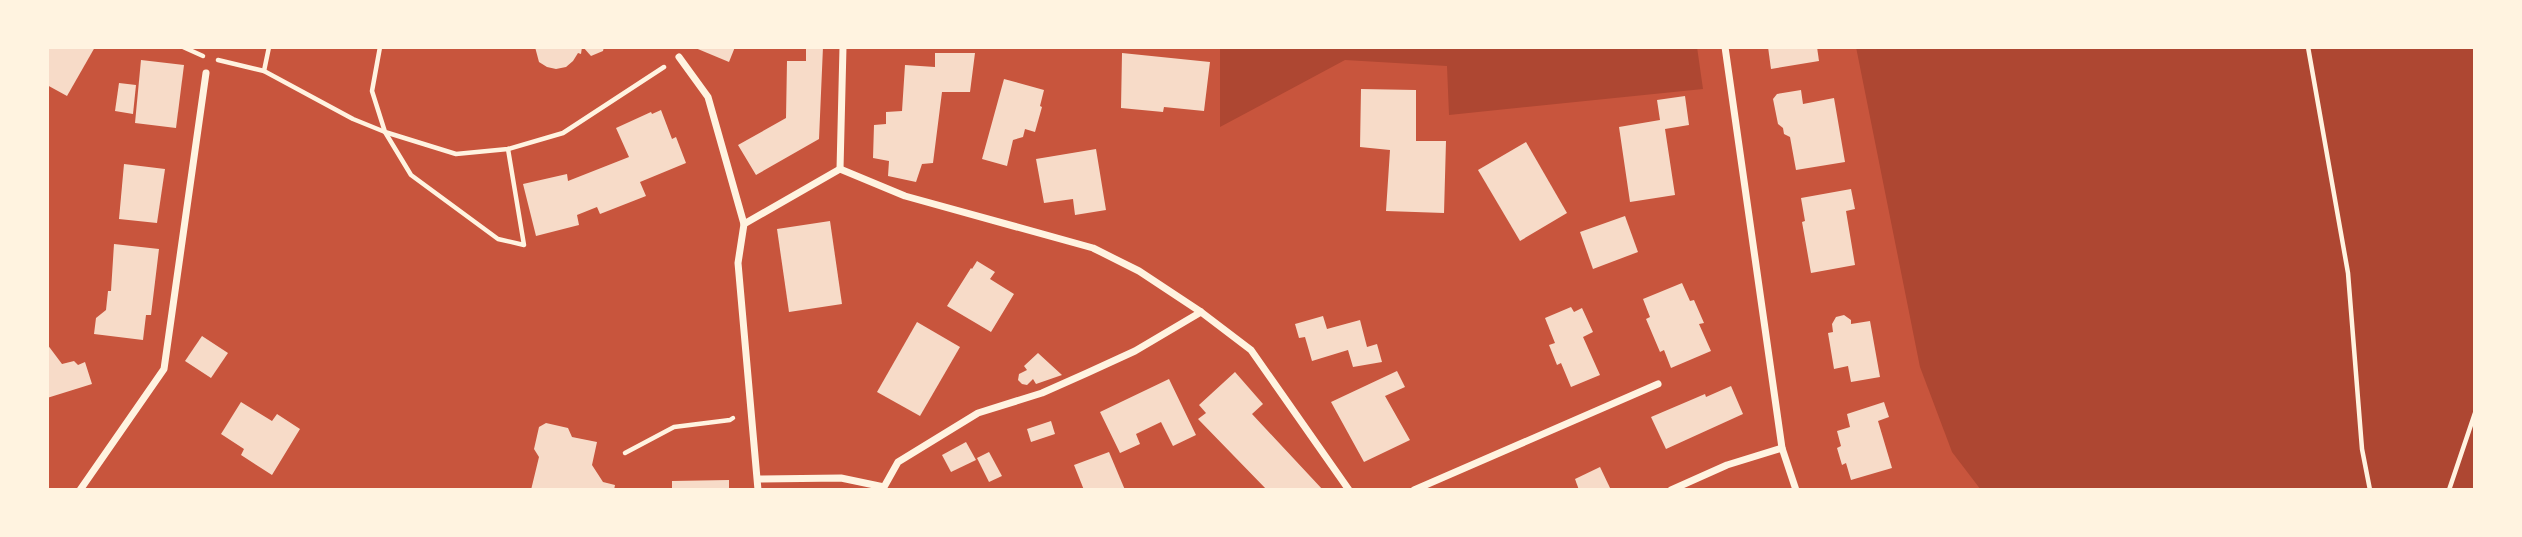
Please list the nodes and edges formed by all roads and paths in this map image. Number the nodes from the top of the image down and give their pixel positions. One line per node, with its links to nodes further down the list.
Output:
1 (183, 47): 8 (path)
2 (269, 47): 8 (path)
3 (380, 47): 10 (path)
4 (844, 47): 12 (street)
5 (1725, 47): 18 (street)
6 (2308, 47): 27 (path)
7 (679, 57): 11 (path); 13 (street)
8 (264, 71): 10 (path)
9 (206, 73): 21 (street)
10 (385, 132): 11 (path); 11 (path)
11 (508, 149)
12 (840, 169): 13 (street); 14 (street)
13 (744, 224): 16 (street)
14 (1201, 312): 20 (street); 23 (street)
15 (1658, 384): 24 (street)
16 (750, 403): 19 (path); 20 (street)
17 (2475, 413): 28 (path)
18 (1782, 448): 25 (street); 26 (street)
19 (625, 453)
20 (758, 479): 22 (street)
21 (80, 490)
22 (758, 490)
23 (1349, 490)
24 (1414, 490)
25 (1671, 490)
26 (1796, 490)
27 (2370, 490)
28 (2449, 490)

